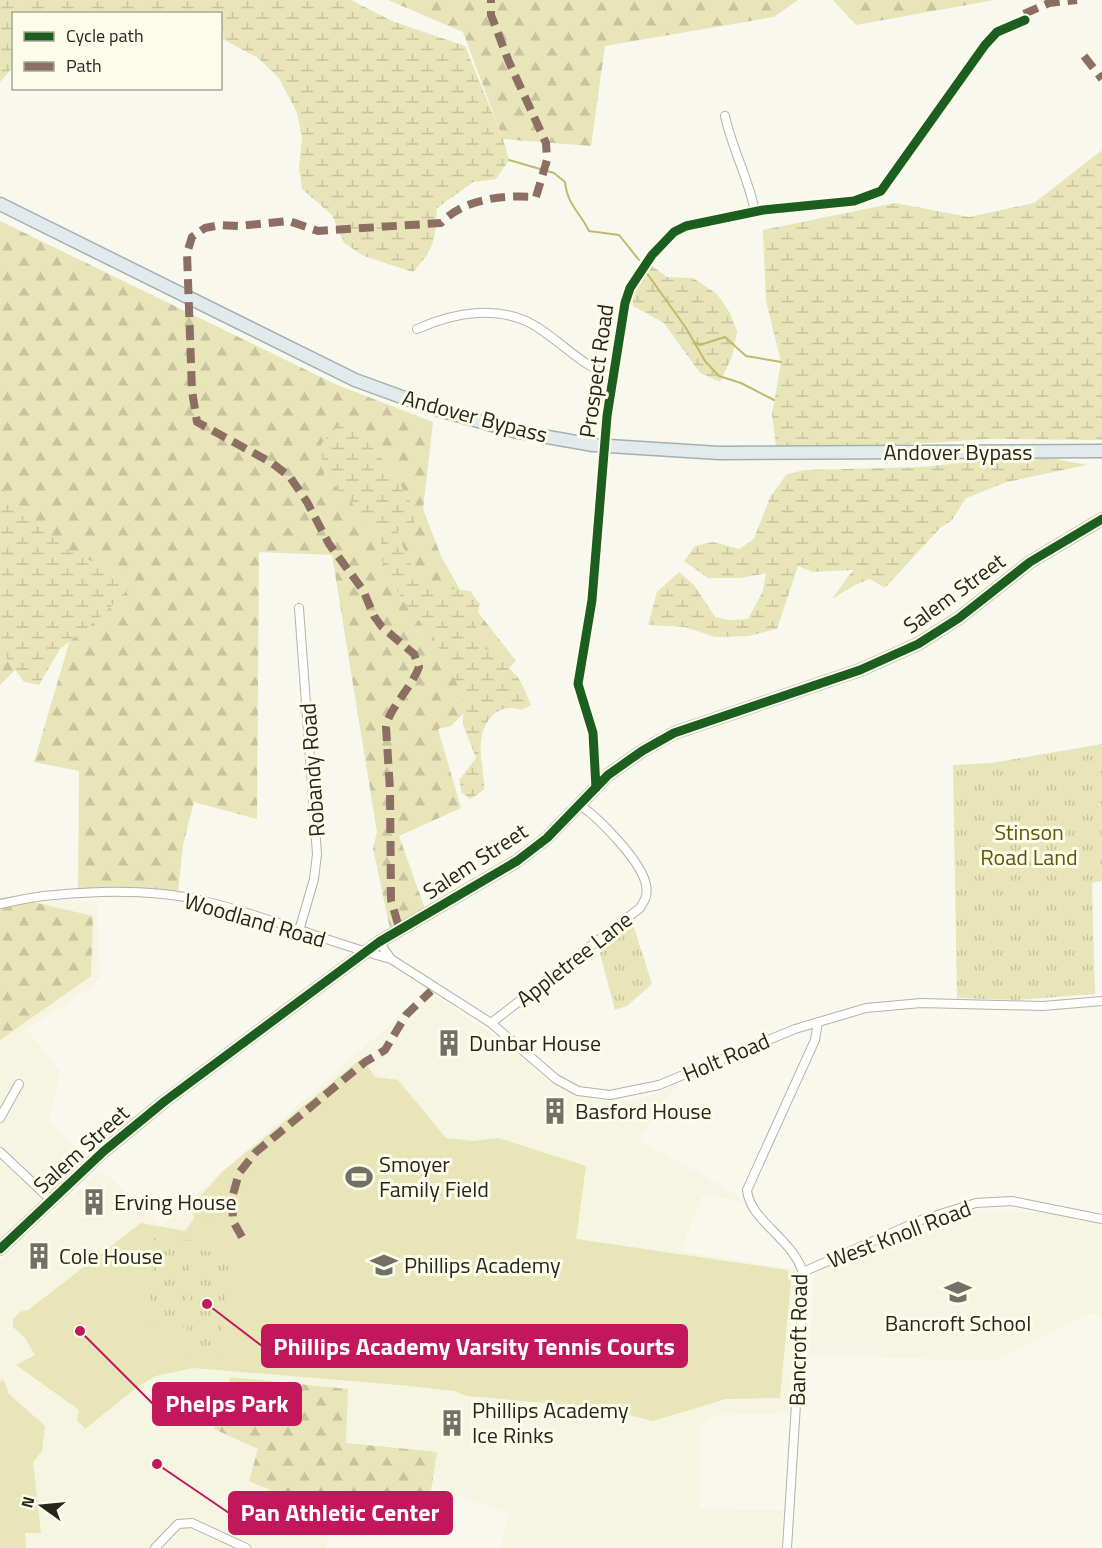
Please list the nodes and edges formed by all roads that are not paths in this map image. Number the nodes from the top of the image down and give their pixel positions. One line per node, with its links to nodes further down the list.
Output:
1 (1025, 20): 4 (street, Prospect Road)
2 (725, 116): 4 (street)
3 (0, 204): 7 (main road, Andover Bypass)
4 (755, 212): 6 (street, Prospect Road)
5 (417, 329): 6 (street)
6 (614, 378): 7 (street, Prospect Road)
7 (604, 446): 8 (main road, Andover Bypass); 11 (street, Prospect Road)
8 (1102, 451)
9 (1102, 519): 11 (street, Salem Street)
10 (299, 608): 14 (street, Robandy Road)
11 (596, 788): 12 (street, Salem Street)
12 (580, 805): 15 (street, Salem Street); 20 (street, Appletree Lane)
13 (0, 904): 14 (street, Woodland Road)
14 (299, 931): 16 (street, Woodland Road)
15 (379, 942): 16 (street, Salem Street); 17 (street, Holt Road)
16 (365, 952): 17 (street, Holt Road); 24 (street, Salem Street)
17 (391, 959): 20 (street, Holt Road)
18 (1102, 1001): 19 (street, Holt Road)
19 (818, 1022): 20 (street, Holt Road); 27 (street, Bancroft Road)
20 (491, 1023)
21 (19, 1084): 22 (street)
22 (0, 1118)
23 (0, 1152): 24 (street)
24 (52, 1201): 26 (street, Salem Street)
25 (1102, 1219): 27 (street, West Knoll Road)
26 (0, 1249)
27 (803, 1272): 30 (street, Bancroft Road)
28 (155, 1548): 29 (street)
29 (246, 1548)
30 (787, 1548)

